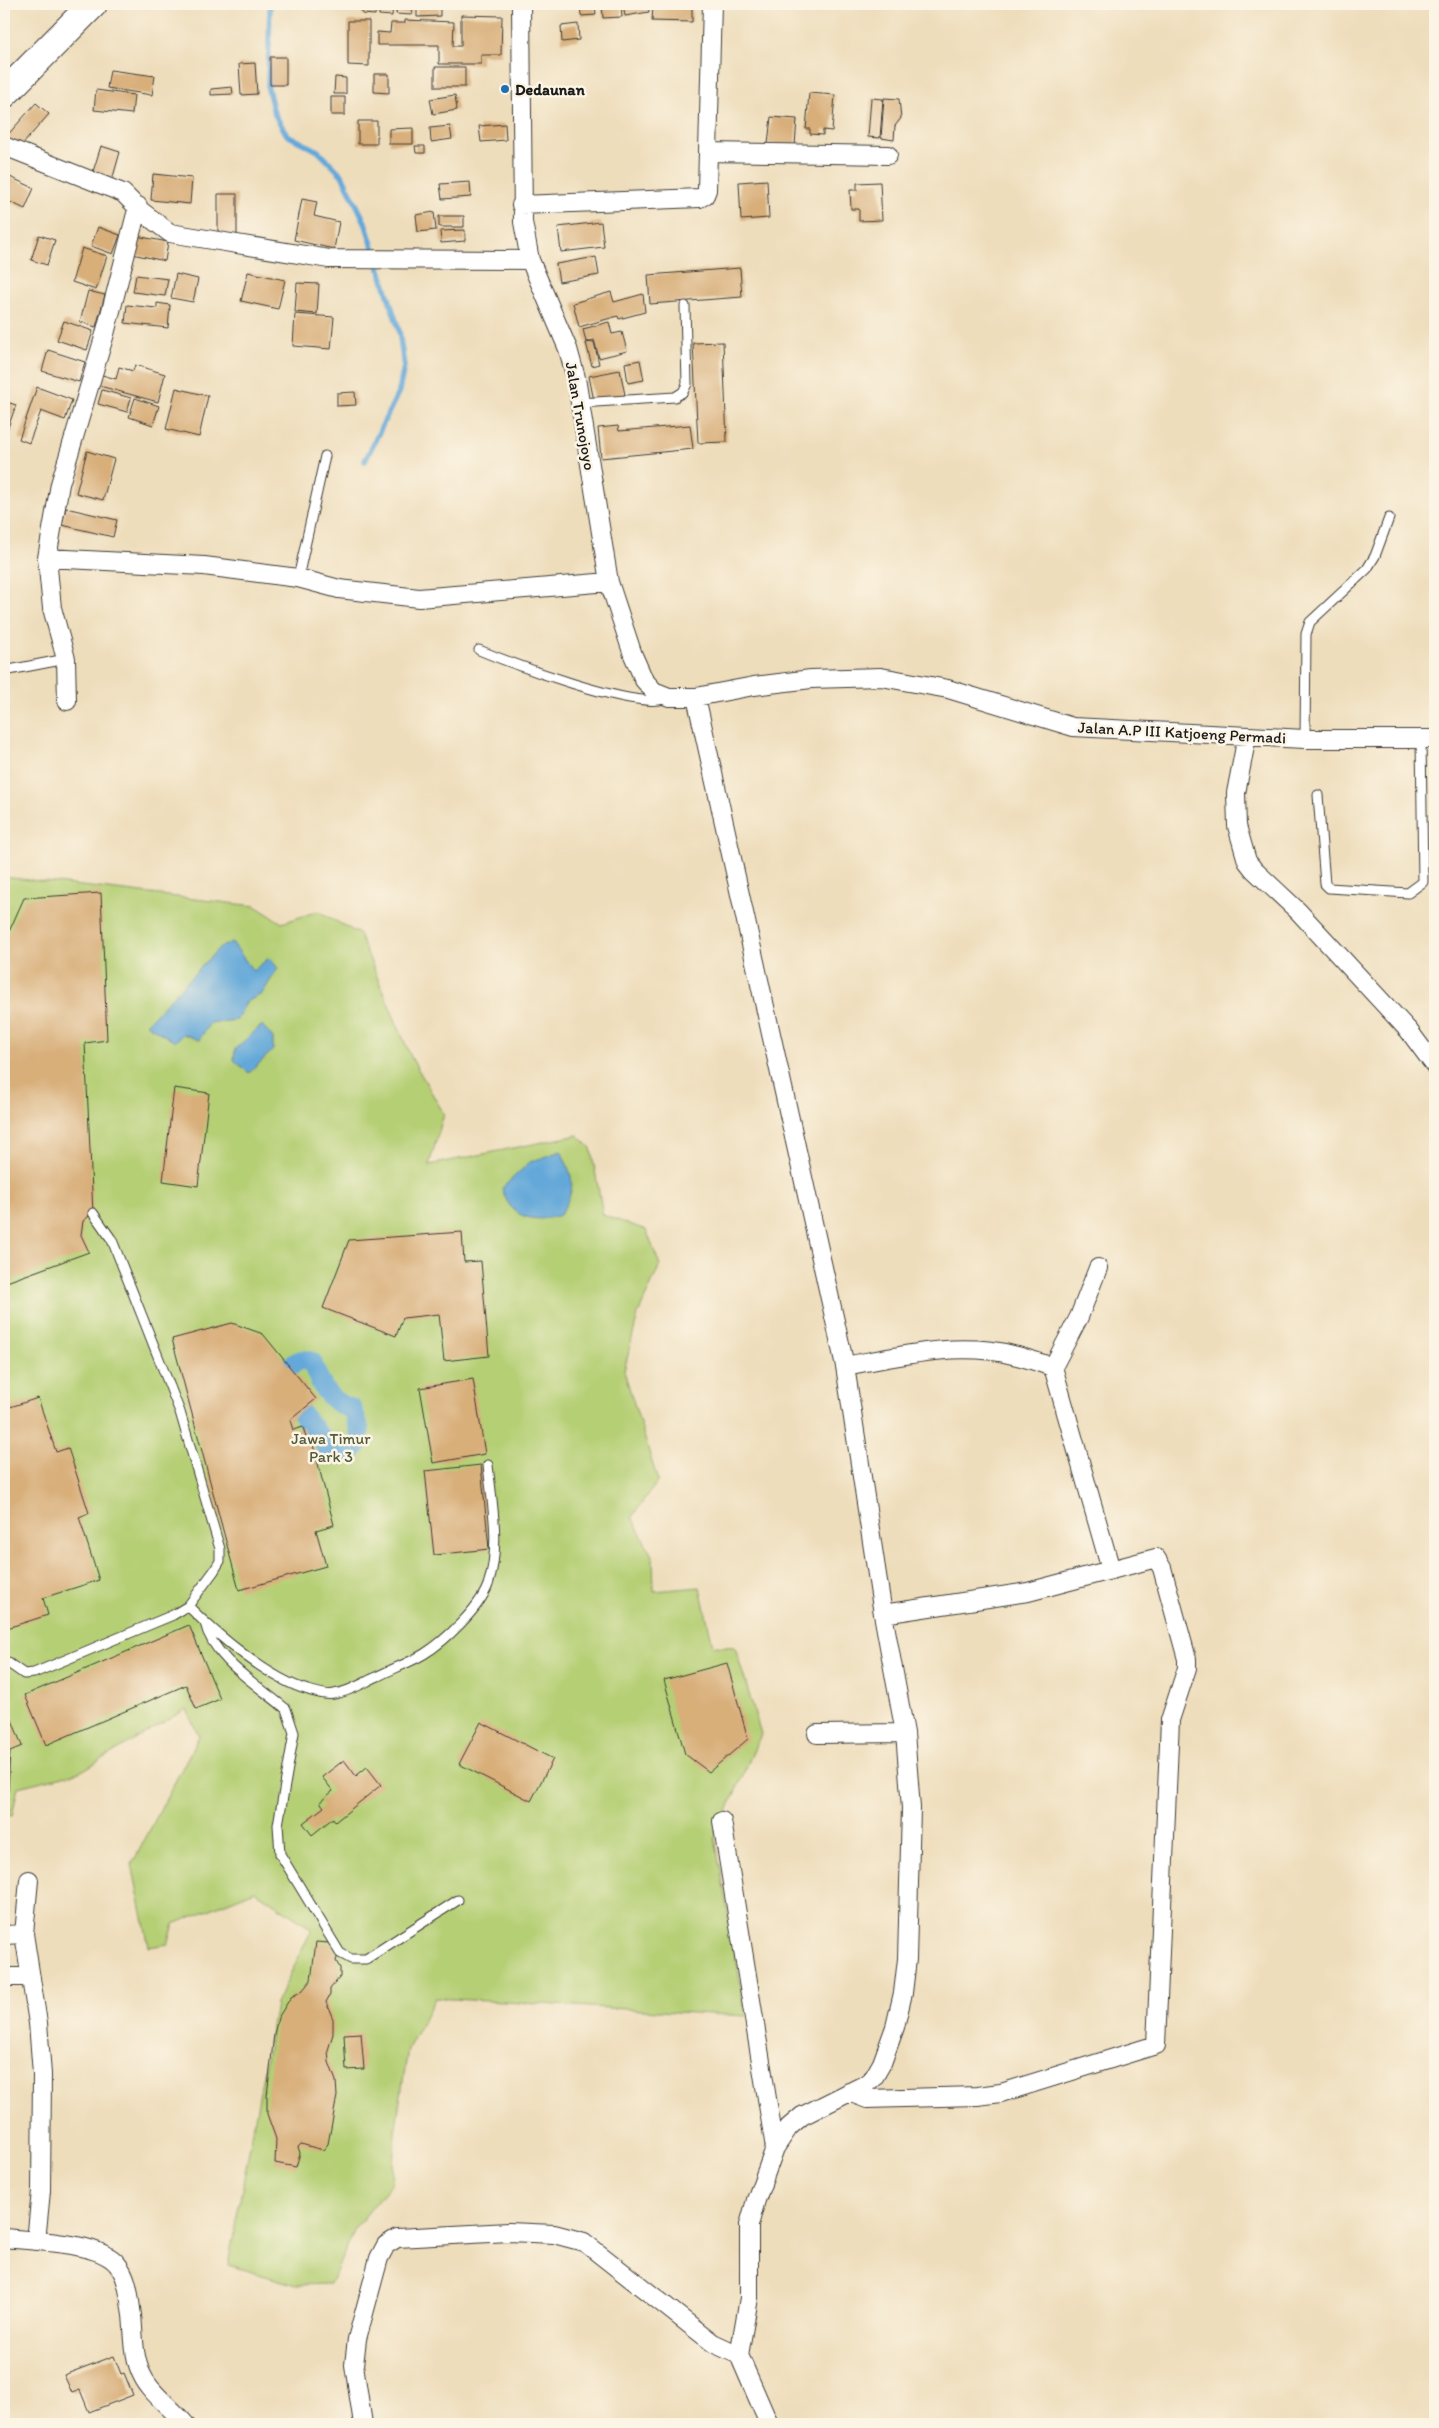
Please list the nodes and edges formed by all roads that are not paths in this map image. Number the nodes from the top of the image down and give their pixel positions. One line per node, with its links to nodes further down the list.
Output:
1 (93, 4): 4 (main road)
2 (521, 4): 8 (street, Jalan Trunojoyo)
3 (712, 4): 6 (street)
4 (4, 94)
5 (4, 146): 9 (street)
6 (708, 152): 7 (street); 8 (street)
7 (888, 155)
8 (521, 205): 10 (street, Jalan Trunojoyo)
9 (138, 206): 10 (street); 15 (street)
10 (530, 260): 12 (street, Jalan Trunojoyo)
11 (685, 306): 12 (lane)
12 (580, 403): 17 (street, Jalan Trunojoyo)
13 (325, 456): 16 (lane)
14 (1389, 518): 25 (lane)
15 (47, 558): 16 (street); 19 (street)
16 (298, 578): 17 (street)
17 (609, 582): 21 (street, Jalan Trunojoyo)
18 (479, 650): 21 (lane)
19 (66, 659): 20 (lane); 23 (street)
20 (4, 671)
21 (669, 697): 22 (street)
22 (696, 697): 24 (street, Jalan A.P III Katjoeng Permadi); 31 (street)
23 (67, 700)
24 (1247, 736): 25 (street, Jalan A.P III Katjoeng Permadi); 28 (street)
25 (1305, 739): 26 (street, Jalan A.P III Katjoeng Permadi)
26 (1428, 739): 27 (lane)
27 (1318, 795)
28 (1435, 1066)
29 (94, 1213): 35 (lane)
30 (1098, 1268): 32 (street)
31 (846, 1366): 32 (street); 36 (street)
32 (1053, 1367): 34 (street)
33 (488, 1465): 37 (lane)
34 (1112, 1570): 36 (street); 48 (street)
35 (188, 1606): 37 (lane); 38 (lane)
36 (883, 1614): 39 (street)
37 (205, 1623): 43 (lane)
38 (4, 1660)
39 (905, 1733): 40 (street); 48 (street)
40 (817, 1734)
41 (722, 1821): 49 (street)
42 (29, 1880): 44 (street)
43 (458, 1900)
44 (24, 1934): 45 (street); 47 (street)
45 (4, 1935)
46 (4, 1977): 47 (street)
47 (31, 1977): 51 (street)
48 (849, 2092): 49 (street)
49 (775, 2148): 52 (street)
50 (4, 2238): 51 (street)
51 (36, 2241): 54 (street)
52 (739, 2355): 53 (street); 55 (street)
53 (767, 2423)
54 (184, 2424)
55 (363, 2424)

